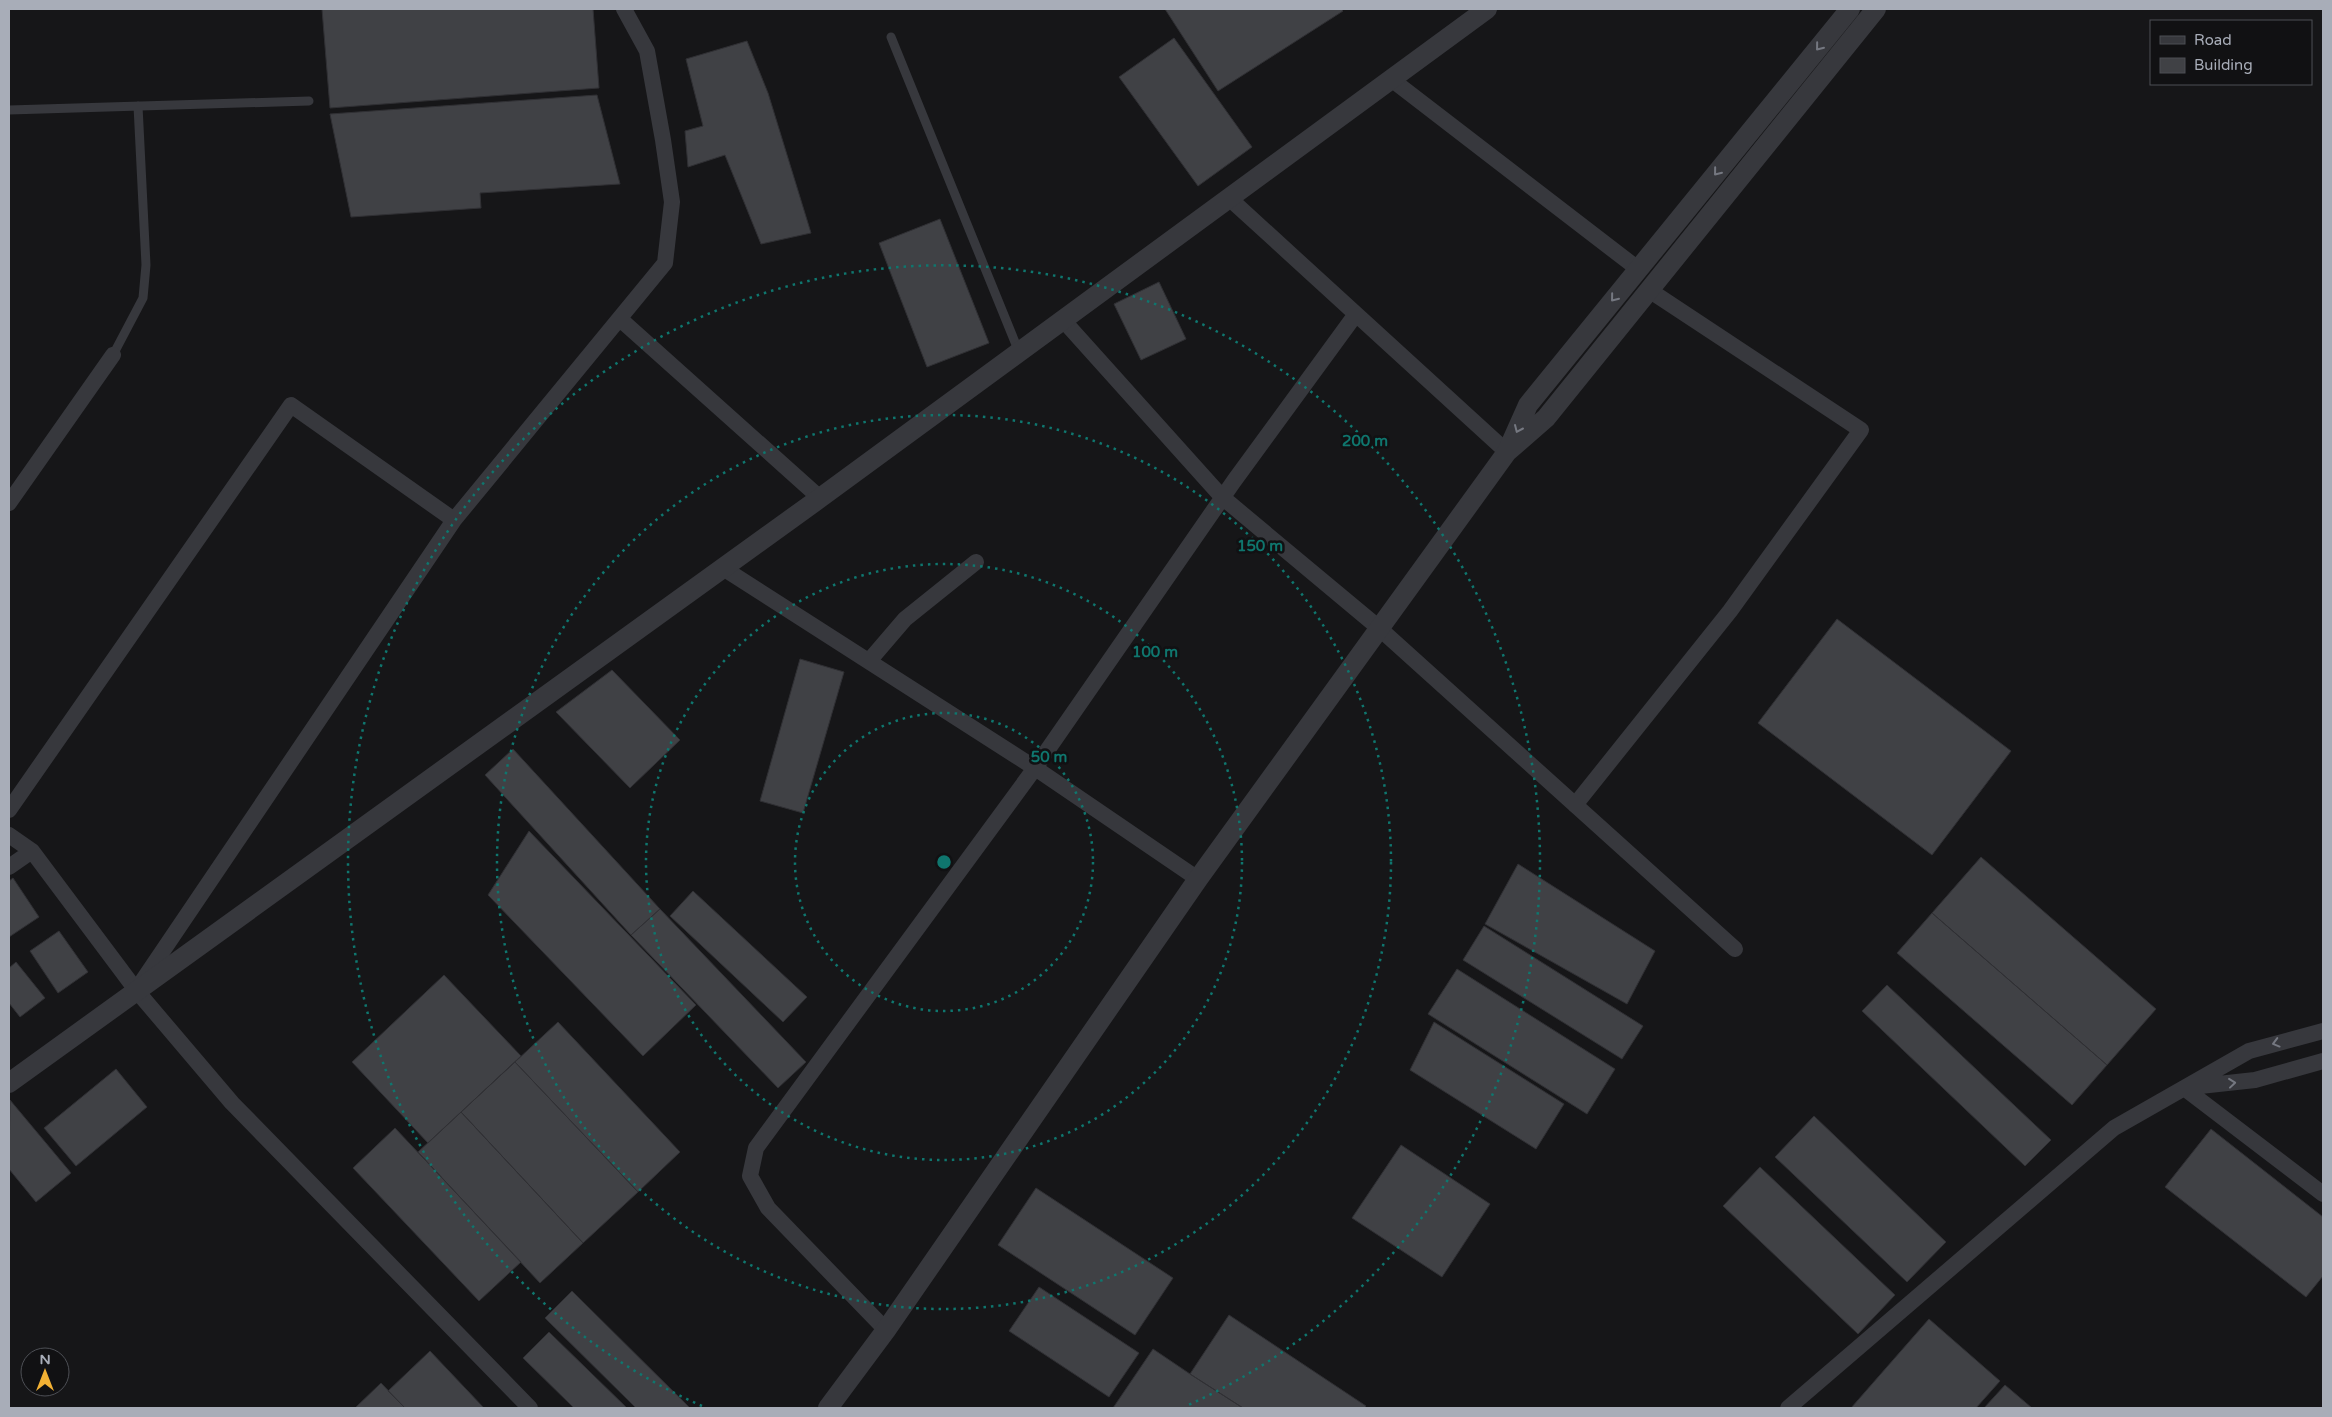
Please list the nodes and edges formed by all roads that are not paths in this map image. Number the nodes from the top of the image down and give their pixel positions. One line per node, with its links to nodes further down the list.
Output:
1 (624, 9): 14 (street)
2 (1487, 9): 6 (street)
3 (1850, 9): 11 (street, one-way to 11)
4 (1876, 9): 12 (street)
5 (891, 37): 16 (lane)
6 (1391, 79): 10 (street); 11 (street)
7 (309, 101): 8 (lane)
8 (138, 106): 9 (lane); 17 (lane)
9 (9, 110)
10 (1229, 198): 13 (street); 15 (street)
11 (1638, 269): 18 (street, one-way to 18)
12 (1649, 290): 18 (street); 28 (street)
13 (1356, 314): 18 (street); 19 (street)
14 (620, 319): 20 (street); 22 (street)
15 (1063, 320): 16 (street); 19 (street)
16 (1019, 352): 20 (street)
17 (113, 355): 21 (street)
18 (1508, 452): 25 (street)
19 (1222, 497): 25 (street); 27 (street)
20 (820, 498): 24 (street)
21 (9, 503)
22 (454, 520): 29 (street); 35 (street)
23 (976, 562): 26 (street)
24 (723, 568): 26 (street); 35 (street)
25 (1379, 628): 28 (street); 33 (street)
26 (869, 661): 27 (street)
27 (1035, 768): 33 (street); 41 (street)
28 (1575, 805): 34 (street)
29 (9, 810)
30 (9, 835): 31 (street)
31 (32, 851): 32 (street); 35 (street)
32 (9, 867)
33 (1198, 879): 41 (street)
34 (1735, 949)
35 (136, 990): 38 (street); 43 (street)
36 (2323, 1031): 39 (street, one-way to 39)
37 (2323, 1061): 39 (street, one-way to 37)
38 (9, 1083)
39 (2184, 1088): 40 (street); 42 (street)
40 (2323, 1194)
41 (886, 1330): 44 (street)
42 (1792, 1407)
43 (530, 1408)
44 (828, 1408)

